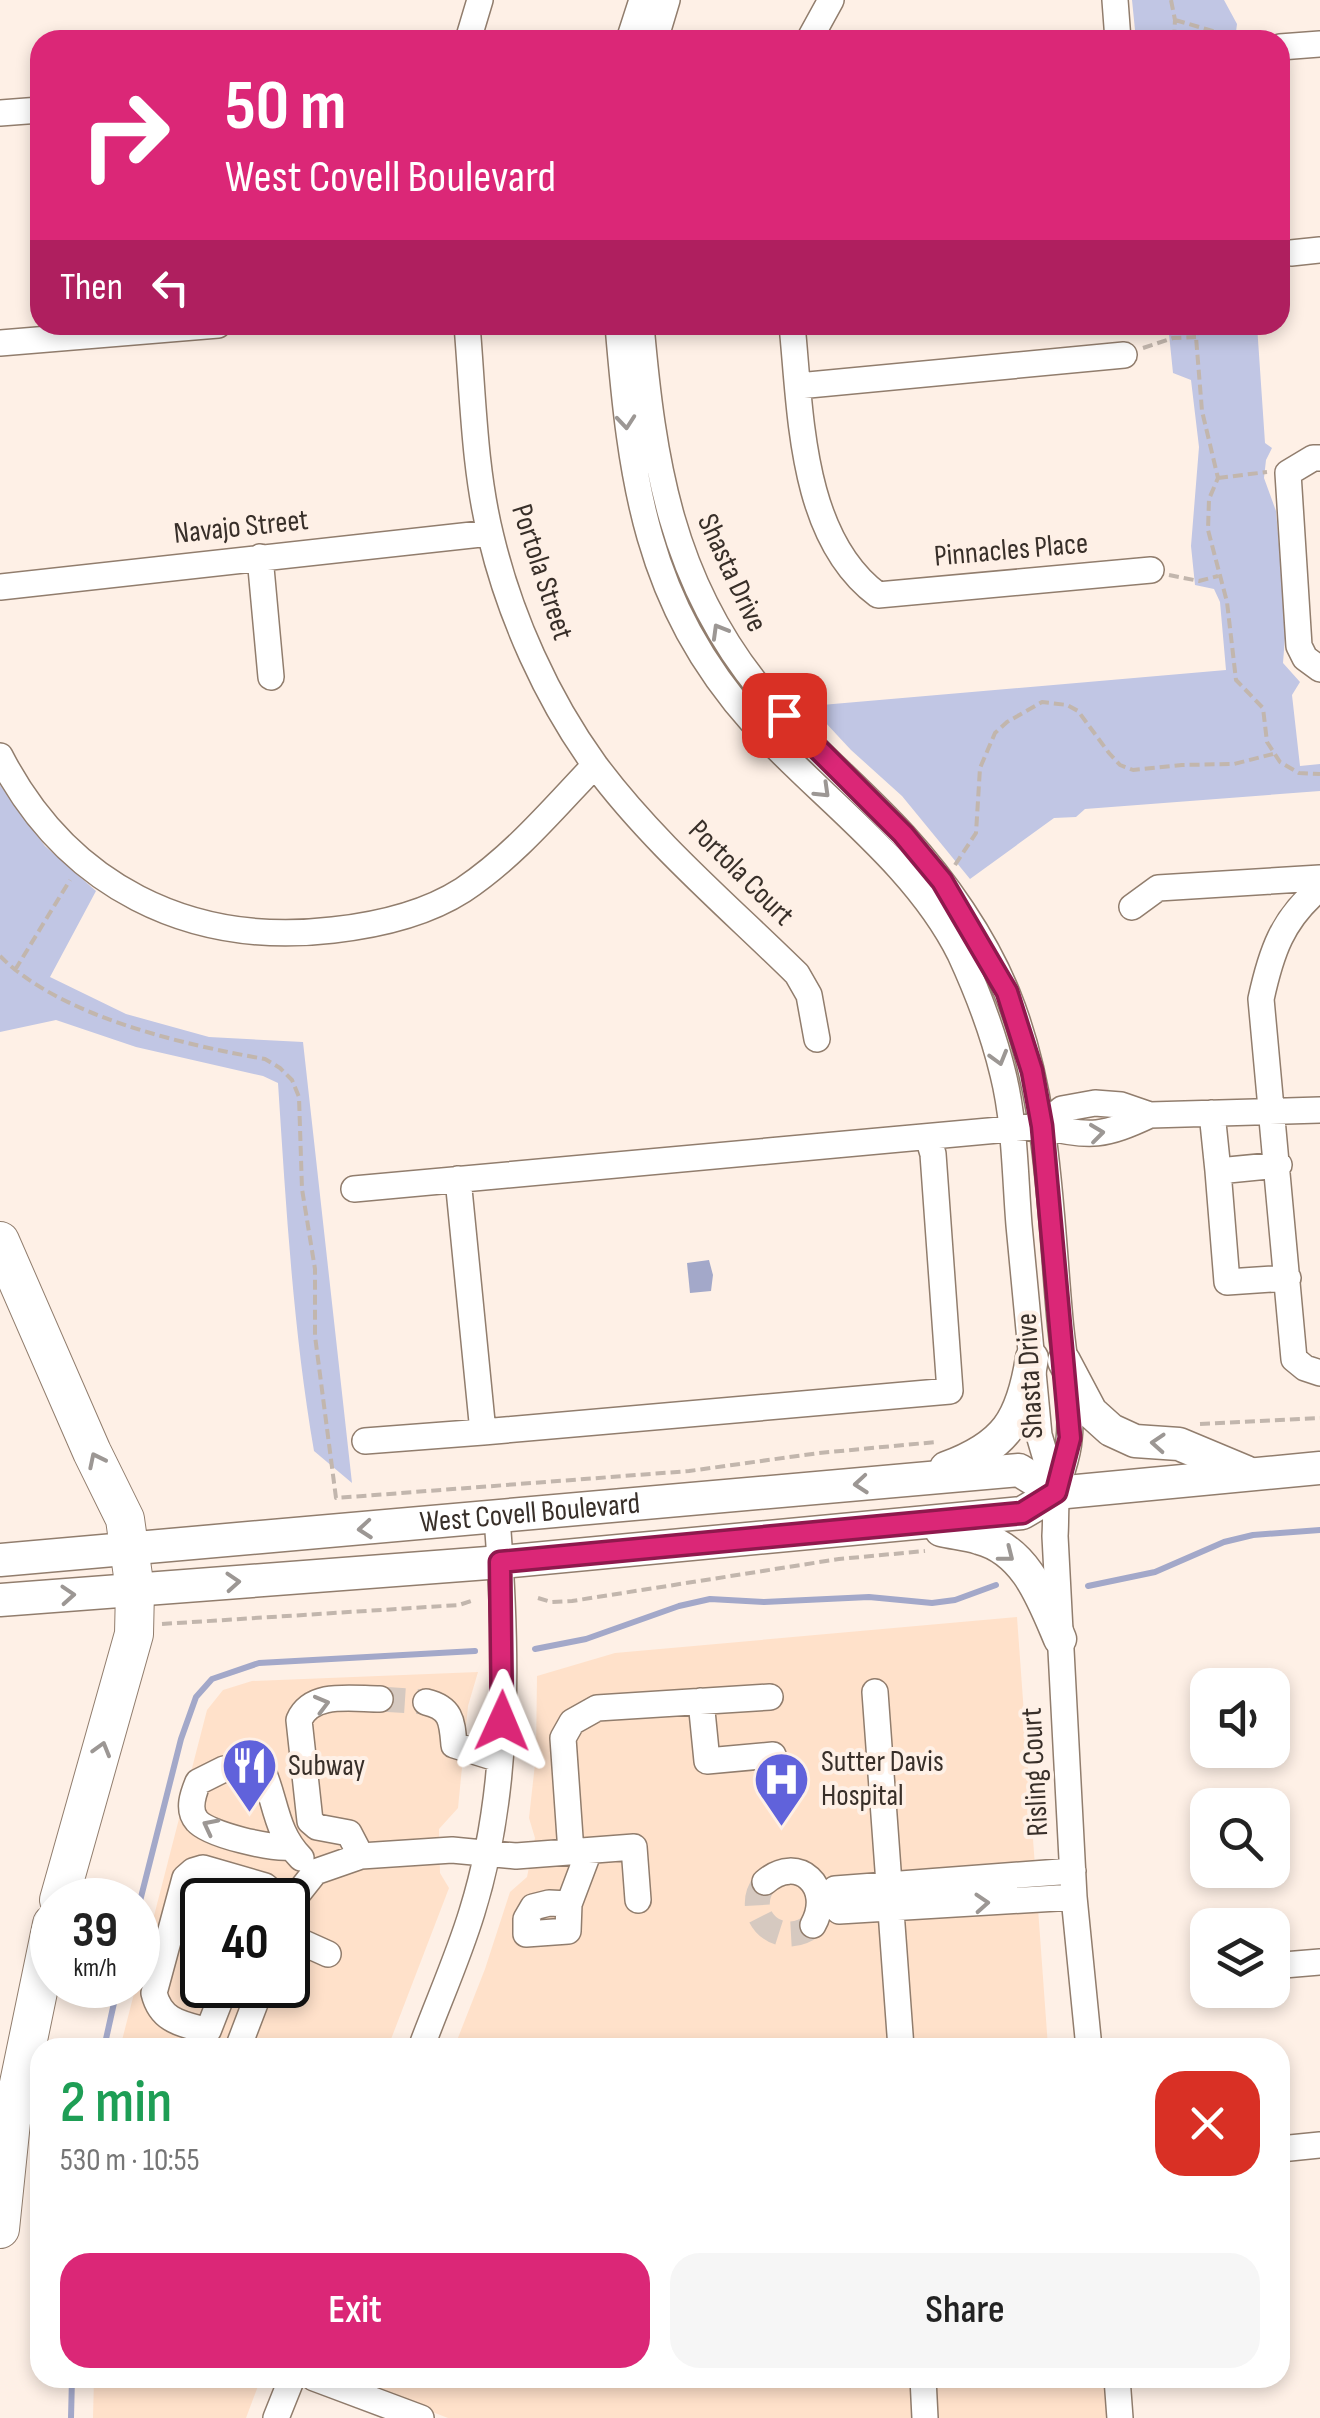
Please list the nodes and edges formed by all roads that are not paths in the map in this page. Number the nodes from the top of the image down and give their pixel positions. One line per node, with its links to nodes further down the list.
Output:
1 (480, 0): 6 (street)
2 (642, 0): 7 (street)
3 (667, 0): 8 (street)
4 (831, 0): 9 (street)
5 (1115, 0): 10 (street)
6 (471, 30)
7 (632, 30)
8 (658, 30)
9 (815, 30)
10 (1117, 30)
11 (1320, 44): 12 (street)
12 (1290, 46)
13 (30, 111): 14 (street)
14 (0, 113)
15 (1320, 250): 16 (street)
16 (1291, 253)
17 (97, 335): 22 (street)
18 (468, 335): 26 (street, Portola Street)
19 (619, 335): 42 (street, Shasta Drive, one-way to 42)
20 (642, 335): 41 (street, Shasta Drive, one-way to 20)
21 (793, 335): 24 (street)
22 (0, 343)
23 (1124, 355): 24 (street)
24 (798, 386): 28 (street, Pinnacles Place)
25 (1316, 458): 30 (street)
26 (490, 533): 27 (street, Navajo Street); 33 (street, Portola Street)
27 (260, 557): 29 (street, Navajo Street); 31 (street)
28 (1150, 570)
29 (0, 587)
30 (1320, 669)
31 (271, 677)
32 (0, 756): 33 (street)
33 (595, 765): 37 (street, Portola Court)
34 (1320, 878): 36 (street)
35 (1320, 888): 38 (street)
36 (1132, 907)
37 (818, 1039)
38 (1272, 1110): 39 (street); 40 (street); 44 (street)
39 (1320, 1110)
40 (1212, 1113): 41 (street); 45 (street)
41 (1042, 1126): 42 (street); 50 (street, Shasta Drive)
42 (1010, 1129): 43 (street); 50 (street, Shasta Drive)
43 (928, 1138): 46 (street); 52 (street)
44 (1279, 1165): 45 (street); 49 (street)
45 (1218, 1172): 49 (street)
46 (458, 1180): 47 (street); 52 (street)
47 (354, 1189)
48 (0, 1242): 60 (highway, one-way to 48)
49 (1288, 1278): 51 (street)
50 (1048, 1360): 55 (main road, one-way to 50); 56 (main road); 57 (street, Shasta Drive)
51 (1320, 1372)
52 (484, 1432): 53 (street)
53 (364, 1441)
54 (1320, 1468): 55 (main road, West Covell Boulevard)
55 (1250, 1474): 57 (main road, West Covell Boulevard)
56 (918, 1478): 57 (main road, West Covell Boulevard); 58 (main road, West Covell Boulevard, one-way to 58)
57 (1056, 1492): 59 (main road, West Covell Boulevard); 65 (street, Risling Court)
58 (497, 1518): 60 (main road, West Covell Boulevard, one-way to 60); 62 (street)
59 (922, 1537): 62 (main road, West Covell Boulevard); 65 (main road, one-way to 65)
60 (131, 1550): 61 (main road, West Covell Boulevard); 63 (highway)
61 (0, 1560)
62 (500, 1562): 63 (main road, West Covell Boulevard, one-way to 62); 72 (street)
63 (136, 1590): 64 (main road, West Covell Boulevard, one-way to 63); 81 (highway, one-way to 63)
64 (0, 1600)
65 (1060, 1639): 79 (street, Risling Court)
66 (875, 1692): 86 (street)
67 (770, 1697): 69 (street)
68 (380, 1698): 78 (street, one-way to 68)
69 (701, 1701): 71 (street); 76 (street)
70 (426, 1702): 72 (street)
71 (773, 1755)
72 (500, 1759): 77 (street)
73 (250, 1766): 75 (street)
74 (224, 1770): 75 (street, one-way to 74)
75 (290, 1847): 80 (street)
76 (580, 1851): 77 (street); 89 (street); 91 (street)
77 (486, 1854): 78 (street); 103 (street)
78 (362, 1856): 80 (street)
79 (1073, 1871): 86 (street); 87 (street, Risling Court)
80 (316, 1872): 84 (street)
81 (65, 1878)
82 (186, 1878): 83 (street)
83 (226, 1878)
84 (309, 1878)
85 (765, 1882): 90 (street)
86 (890, 1896): 87 (street, one-way to 87); 90 (street); 104 (street)
87 (1074, 1897): 105 (street, Risling Court)
88 (180, 1900): 98 (street)
89 (638, 1900)
90 (824, 1900): 92 (street)
91 (568, 1904)
92 (812, 1925)
93 (310, 1946): 94 (street)
94 (328, 1954)
95 (1320, 1962): 96 (street)
96 (1290, 1964)
97 (35, 2008): 108 (highway)
98 (218, 2008)
99 (241, 2008): 101 (street)
100 (253, 2008): 101 (street)
101 (250, 2015): 102 (street)
102 (242, 2038)
103 (425, 2038)
104 (900, 2038)
105 (1088, 2038)
106 (1320, 2145): 107 (street)
107 (1290, 2148)
108 (0, 2229)
109 (288, 2388): 113 (street)
110 (341, 2388): 114 (street)
111 (924, 2388): 115 (street)
112 (1118, 2388): 116 (street)
113 (276, 2418)
114 (421, 2418)
115 (925, 2418)
116 (1120, 2418)

